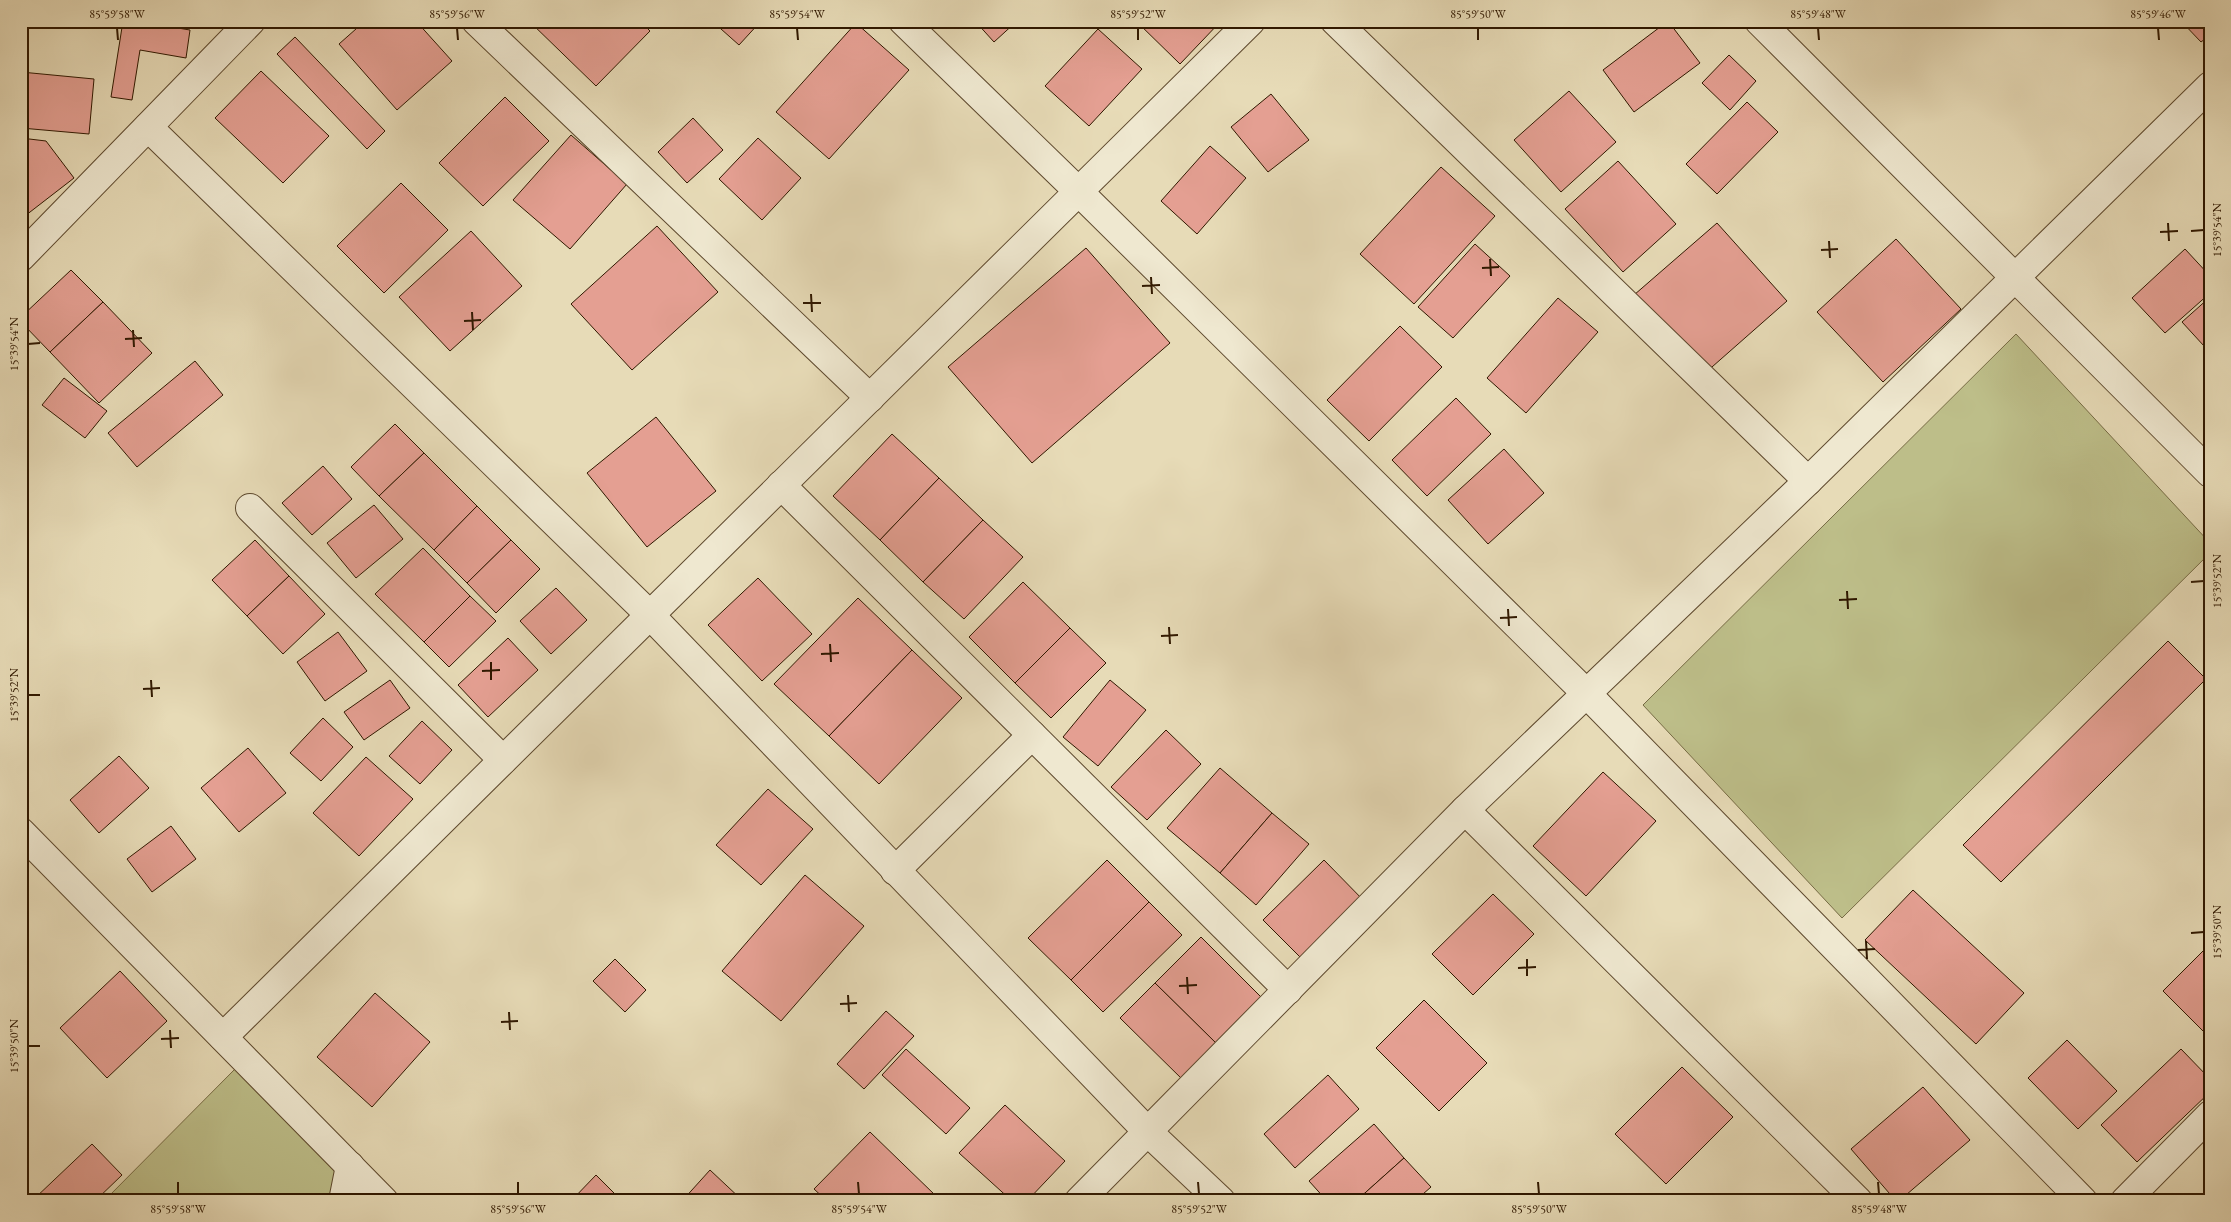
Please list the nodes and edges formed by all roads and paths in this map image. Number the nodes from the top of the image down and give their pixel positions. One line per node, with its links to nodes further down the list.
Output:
1 (251, 21): 8 (street)
2 (476, 21): 12 (street)
3 (903, 21): 9 (street)
4 (1251, 21): 9 (street)
5 (1335, 21): 14 (street)
6 (1759, 21): 11 (street)
7 (2210, 86): 11 (street)
8 (148, 127): 10 (street); 17 (street)
9 (1079, 192): 12 (street); 18 (street)
10 (21, 256)
11 (2015, 278): 13 (street); 14 (street)
12 (870, 398): 15 (street)
13 (2210, 473)
14 (1808, 482): 18 (street)
15 (781, 485): 17 (street); 19 (street)
16 (250, 508): 20 (street)
17 (650, 616): 20 (street); 23 (street)
18 (1586, 693): 21 (street); 34 (street)
19 (1032, 735): 23 (street); 24 (street)
20 (503, 760): 25 (street)
21 (1465, 810): 24 (street); 33 (street)
22 (21, 832): 25 (street)
23 (895, 871): 27 (street)
24 (1288, 990): 27 (street)
25 (223, 1037): 28 (street)
26 (2210, 1116): 35 (street)
27 (1148, 1132): 31 (street); 32 (street)
28 (350, 1166): 29 (street); 30 (street)
29 (344, 1201)
30 (384, 1201)
31 (1079, 1201)
32 (1221, 1201)
33 (1858, 1201)
34 (2083, 1201)
35 (2125, 1201)

